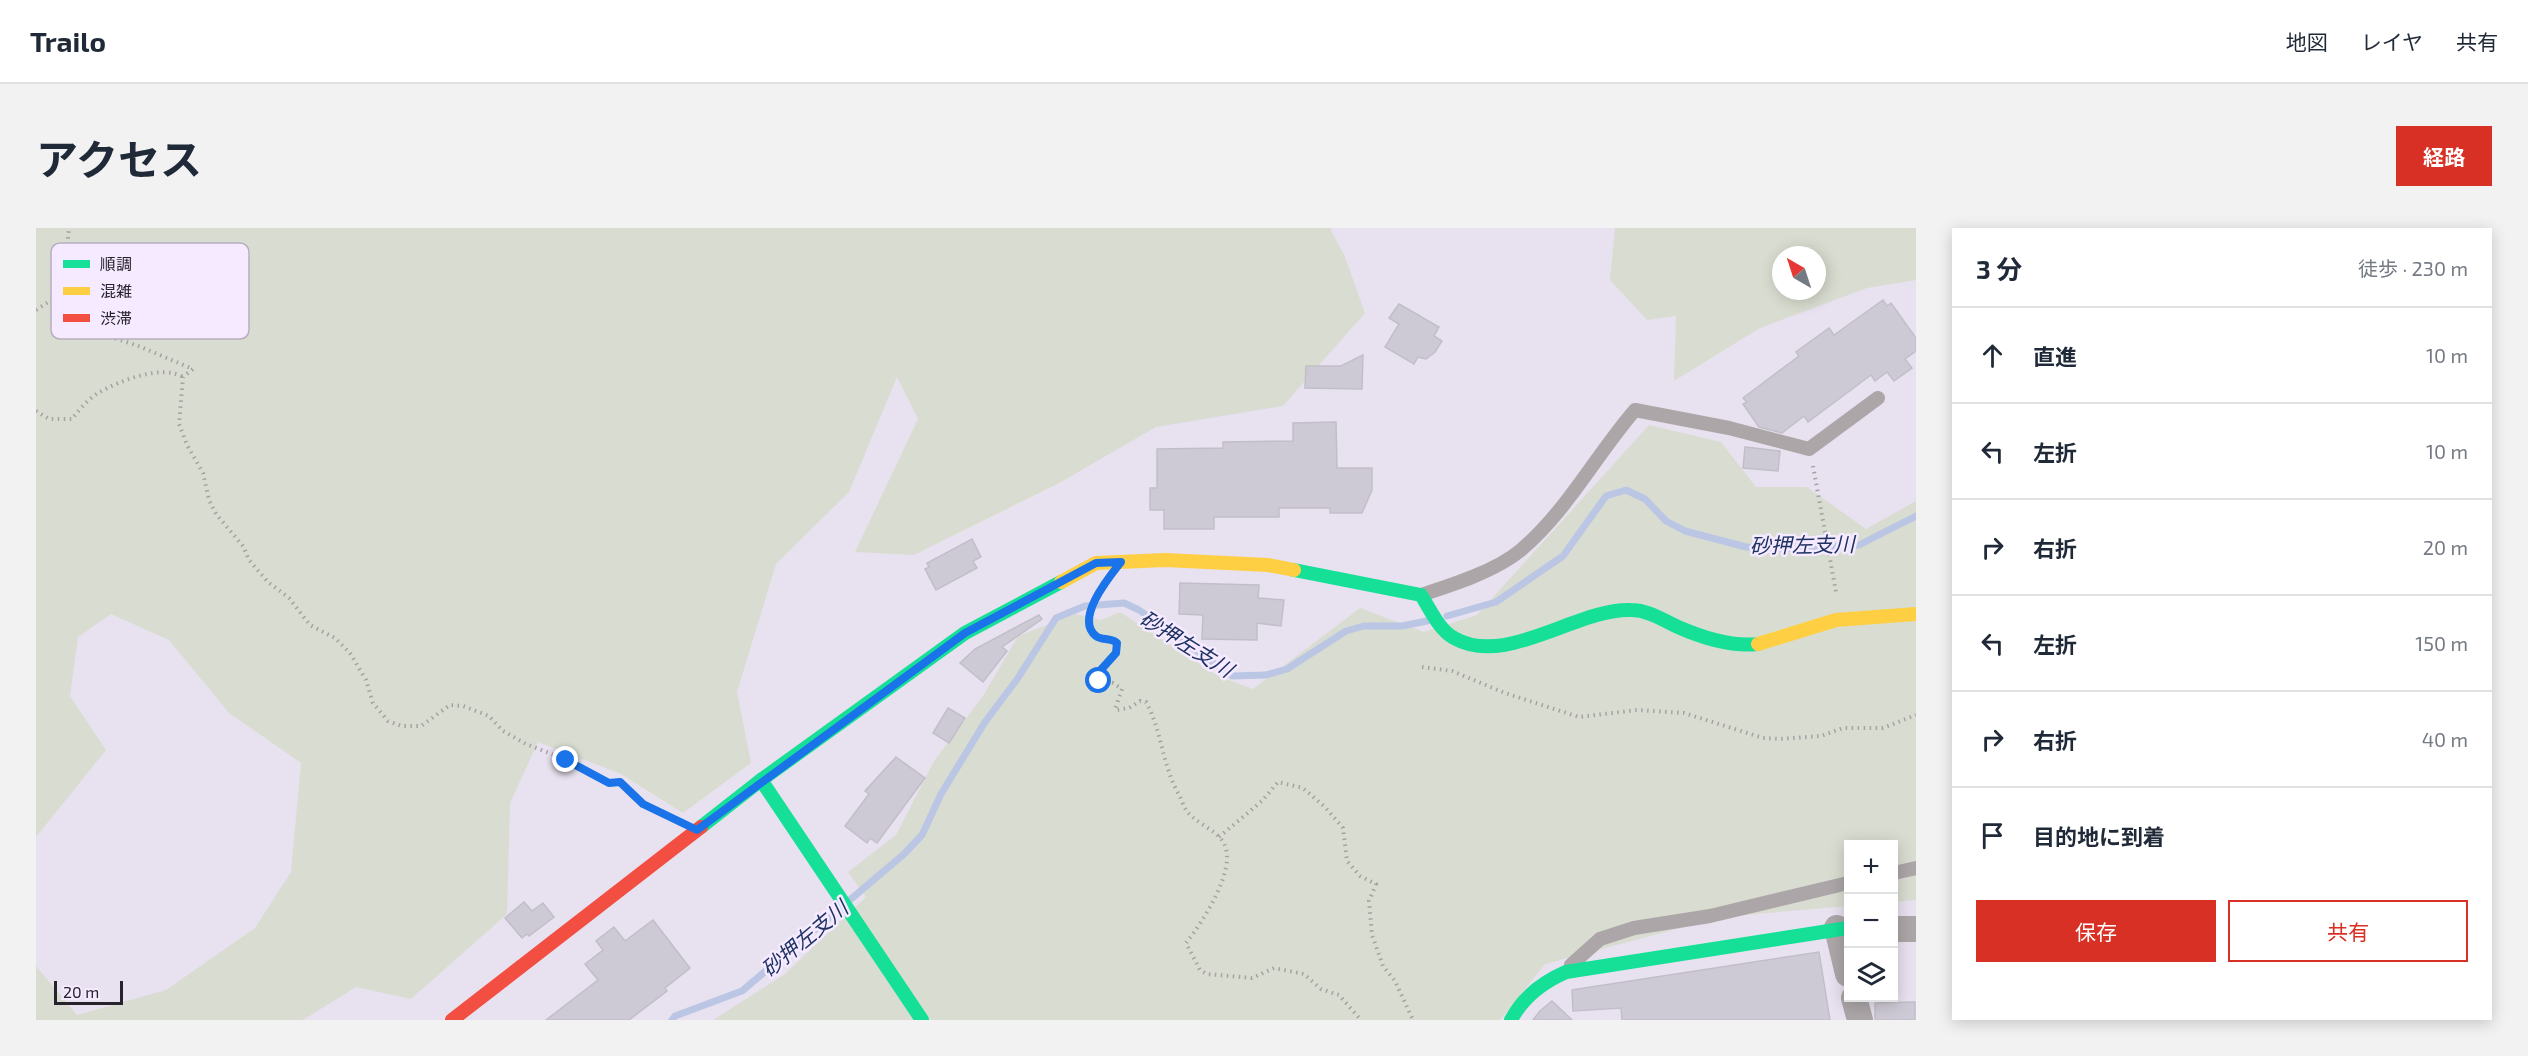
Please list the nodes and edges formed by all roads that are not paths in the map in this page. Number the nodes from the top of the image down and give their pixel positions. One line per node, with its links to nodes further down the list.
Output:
1 (1878, 398): 2 (lane)
2 (1421, 595): 3 (street); 4 (street)
3 (1916, 614)
4 (761, 780): 14 (street); 15 (street)
5 (1916, 868): 6 (lane)
6 (1898, 872)
7 (1844, 884): 12 (lane)
8 (1843, 928): 11 (street); 12 (street)
9 (1898, 929): 10 (street)
10 (1916, 929)
11 (1845, 948)
12 (1566, 972): 16 (street)
13 (1855, 1002): 17 (street)
14 (452, 1020)
15 (922, 1020)
16 (1511, 1020)
17 (1860, 1020)

